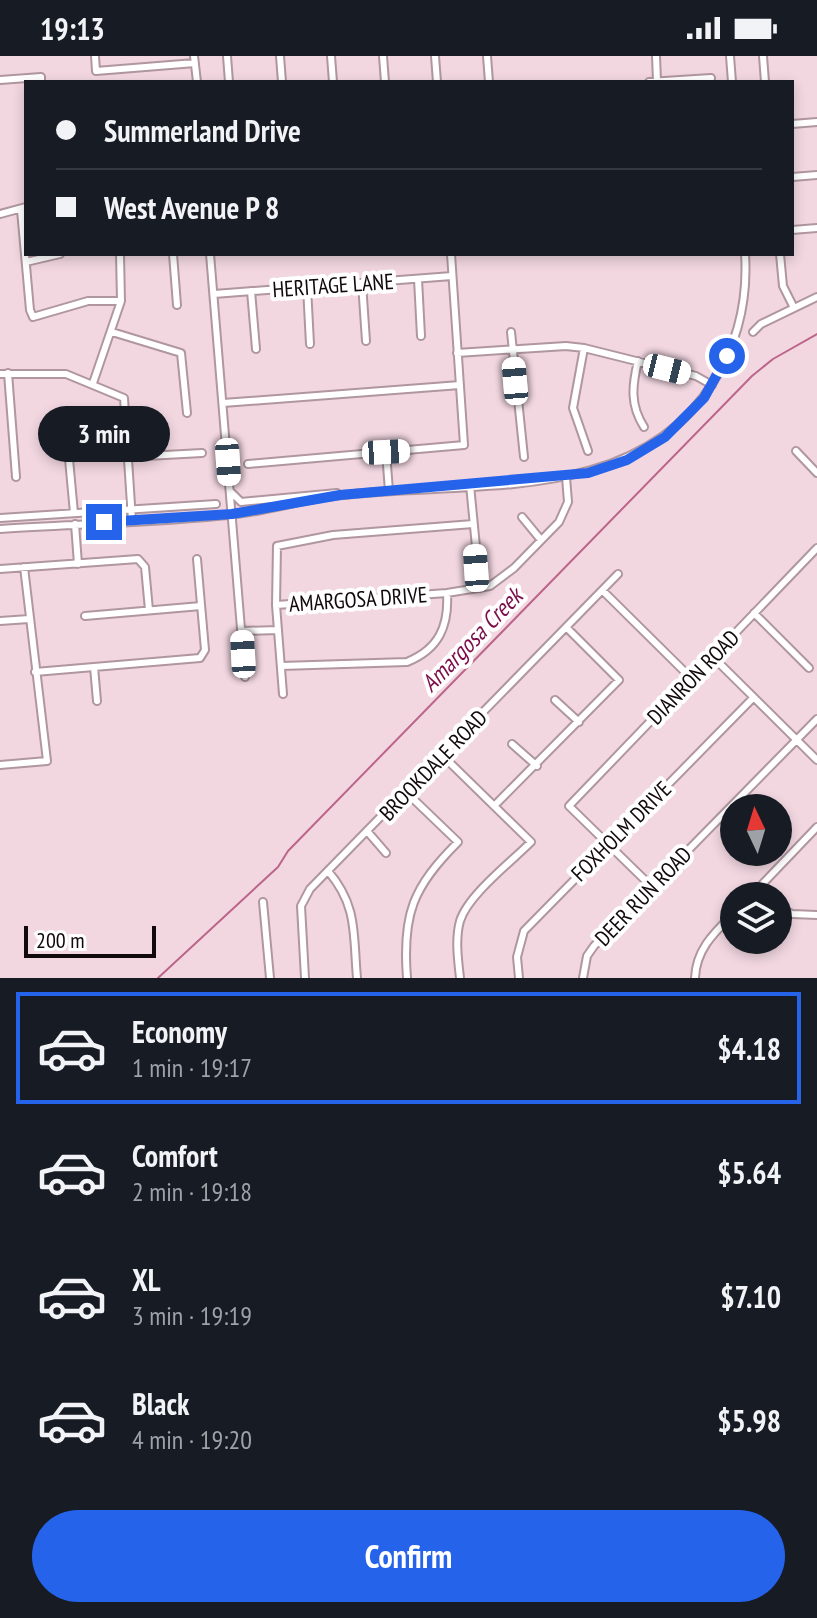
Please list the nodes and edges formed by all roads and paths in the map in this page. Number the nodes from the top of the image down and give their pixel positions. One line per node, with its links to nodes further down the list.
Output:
1 (95, 56): 11 (street)
2 (227, 56): 16 (street)
3 (280, 56): 17 (street)
4 (331, 56): 18 (street)
5 (383, 56): 19 (street)
6 (435, 56): 20 (street)
7 (487, 56): 21 (street)
8 (656, 56): 22 (street)
9 (730, 56): 24 (street)
10 (763, 56): 25 (street)
11 (195, 60): 15 (street)
12 (711, 78): 23 (street)
13 (41, 79): 14 (street)
14 (0, 80)
15 (197, 80)
16 (229, 80)
17 (282, 80)
18 (333, 80)
19 (385, 80)
20 (437, 80)
21 (489, 80)
22 (657, 80)
23 (675, 80)
24 (732, 80)
25 (765, 80)
26 (817, 122): 27 (street)
27 (794, 124)
28 (817, 175): 29 (street)
29 (794, 177)
30 (23, 208): 31 (street)
31 (0, 214)
32 (817, 228): 33 (street)
33 (794, 230)
34 (26, 256): 42 (street)
35 (52, 256): 42 (street)
36 (120, 256): 50 (street)
37 (173, 256): 51 (street)
38 (210, 256): 48 (street)
39 (451, 256): 43 (street)
40 (745, 256): 67 (street)
41 (780, 256): 52 (street)
42 (26, 262): 50 (street)
43 (452, 276): 44 (street, HERITAGE LANE); 62 (street)
44 (418, 279): 45 (street, HERITAGE LANE); 56 (street)
45 (362, 283): 46 (street, HERITAGE LANE); 57 (street)
46 (307, 287): 47 (street, HERITAGE LANE); 58 (street)
47 (251, 291): 48 (street, HERITAGE LANE); 60 (street)
48 (214, 294): 68 (street)
49 (817, 297): 52 (street)
50 (121, 301): 53 (street)
51 (177, 305)
52 (794, 308): 55 (street)
53 (112, 332): 65 (street); 69 (street)
54 (511, 332): 61 (street)
55 (753, 332)
56 (421, 336)
57 (366, 341)
58 (310, 344)
59 (584, 348): 61 (street); 63 (street); 72 (street)
60 (256, 349)
61 (512, 349): 62 (street); 77 (street)
62 (457, 353): 66 (street)
63 (638, 361): 67 (street); 71 (street)
64 (4, 374): 65 (street); 80 (street)
65 (93, 383): 76 (street)
66 (460, 385): 68 (street); 74 (street)
67 (712, 385): 81 (street)
68 (223, 403): 83 (street)
69 (187, 413)
70 (65, 416): 88 (street)
71 (644, 427)
72 (588, 451)
73 (796, 451): 79 (street)
74 (386, 452): 78 (street); 84 (street)
75 (202, 453): 76 (street)
76 (128, 457): 87 (street)
77 (524, 457)
78 (248, 464)
79 (817, 473)
80 (16, 477)
81 (566, 477): 82 (street); 96 (street, AMARGOSA DRIVE)
82 (470, 485): 84 (street); 94 (street)
83 (230, 491): 85 (street); 89 (street)
84 (389, 491): 85 (street)
85 (346, 494): 89 (street)
86 (216, 504): 87 (street)
87 (132, 509): 88 (street); 92 (street)
88 (74, 513): 91 (street)
89 (232, 514): 92 (street); 115 (street)
90 (522, 517): 96 (street)
91 (0, 518)
92 (132, 520): 93 (street)
93 (75, 524): 95 (street); 99 (street)
94 (473, 524): 103 (street); 106 (street)
95 (0, 529)
96 (541, 540): 103 (street, AMARGOSA DRIVE)
97 (817, 548): 109 (street, DIANRON ROAD)
98 (197, 559): 107 (street)
99 (78, 564): 100 (street); 108 (street)
100 (24, 567): 101 (street); 111 (street)
101 (0, 569)
102 (618, 574): 104 (street, BROOKDALE ROAD)
103 (480, 588): 105 (street, AMARGOSA DRIVE)
104 (603, 591): 113 (street, BROOKDALE ROAD); 122 (street)
105 (447, 593): 106 (street, AMARGOSA DRIVE); 117 (street)
106 (276, 605): 114 (street)
107 (201, 606): 108 (street); 118 (street)
108 (149, 610): 110 (street)
109 (754, 613): 116 (street, DIANRON ROAD); 119 (street)
110 (85, 616)
111 (29, 619): 112 (street); 120 (street)
112 (0, 621)
113 (567, 628): 128 (street); 131 (street, BROOKDALE ROAD)
114 (278, 630): 115 (street); 117 (street)
115 (242, 631): 121 (street)
116 (712, 656): 122 (street, DIANRON ROAD); 124 (street)
117 (281, 666): 123 (street)
118 (94, 667): 120 (street); 126 (street)
119 (809, 668)
120 (35, 672): 133 (street)
121 (245, 677)
122 (692, 679): 139 (street, DIANRON ROAD)
123 (283, 694)
124 (753, 698): 129 (street); 139 (street, FOXHOLM DRIVE)
125 (555, 700): 128 (street)
126 (97, 701)
127 (817, 719): 129 (street, DEER RUN ROAD)
128 (579, 722): 134 (street)
129 (796, 740): 132 (street); 143 (street, DEER RUN ROAD)
130 (512, 744): 134 (street)
131 (442, 755): 135 (street, BROOKDALE ROAD); 136 (street)
132 (817, 760)
133 (0, 765)
134 (537, 766): 136 (street)
135 (406, 792): 138 (street, BROOKDALE ROAD); 151 (street)
136 (494, 806): 152 (street)
137 (817, 827): 142 (street)
138 (367, 831): 140 (street); 141 (street, BROOKDALE ROAD)
139 (607, 844): 143 (street); 153 (street, FOXHOLM DRIVE)
140 (386, 853)
141 (328, 871): 149 (street, BROOKDALE ROAD); 150 (street)
142 (764, 882)
143 (651, 886): 154 (street, DEER RUN ROAD)
144 (263, 902): 148 (street)
145 (792, 914): 146 (street)
146 (817, 915)
147 (720, 927): 155 (street)
148 (270, 978)
149 (305, 978)
150 (357, 978)
151 (407, 978)
152 (460, 978)
153 (519, 978)
154 (583, 978)
155 (695, 978)

